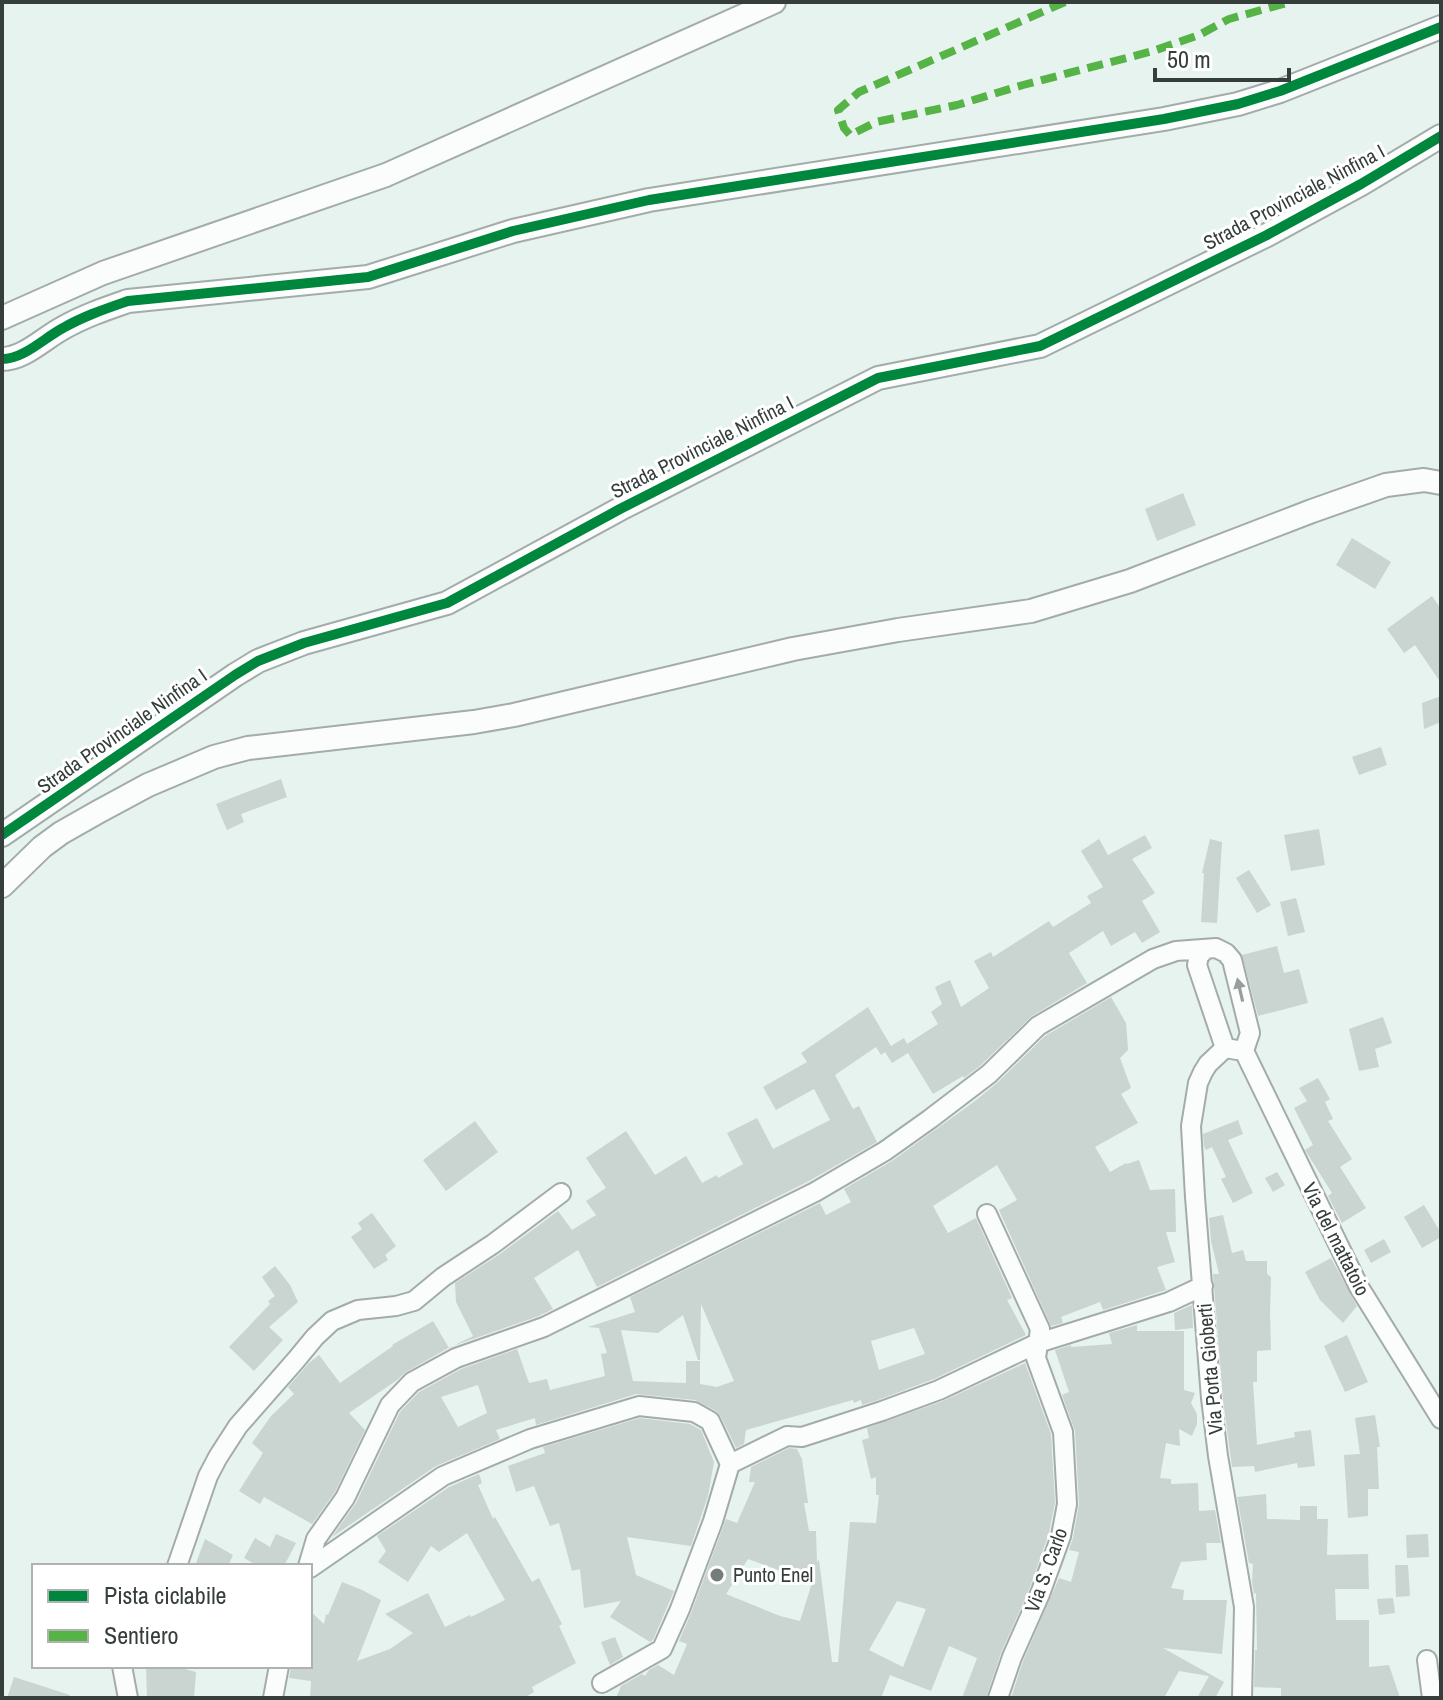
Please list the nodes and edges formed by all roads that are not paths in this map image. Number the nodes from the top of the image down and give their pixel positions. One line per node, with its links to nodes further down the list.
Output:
1 (774, 2): 4 (street)
2 (1441, 27): 5 (street)
3 (1441, 136): 7 (street, Strada Provinciale Ninfina I)
4 (2, 318)
5 (2, 359)
6 (1441, 483): 8 (street)
7 (2, 835)
8 (2, 886)
9 (1205, 950): 10 (street, Via del mattatoio); 10 (street, one-way to 9); 18 (street)
10 (1234, 1050): 13 (street, Via Porta Gioberti); 15 (street, Via del mattatoio)
11 (561, 1193): 17 (street)
12 (987, 1214): 14 (street, Via S. Carlo)
13 (1203, 1286): 14 (street); 27 (street, Via Porta Gioberti)
14 (1038, 1343): 16 (street); 26 (street, Via S. Carlo)
15 (1441, 1419)
16 (730, 1464): 19 (street); 23 (street)
17 (178, 1564)
18 (310, 1564)
19 (312, 1565)
20 (1427, 1660): 28 (street)
21 (122, 1668): 24 (street)
22 (279, 1668): 25 (street)
23 (602, 1683)
24 (128, 1698)
25 (273, 1698)
26 (998, 1698)
27 (1242, 1698)
28 (1432, 1698)

